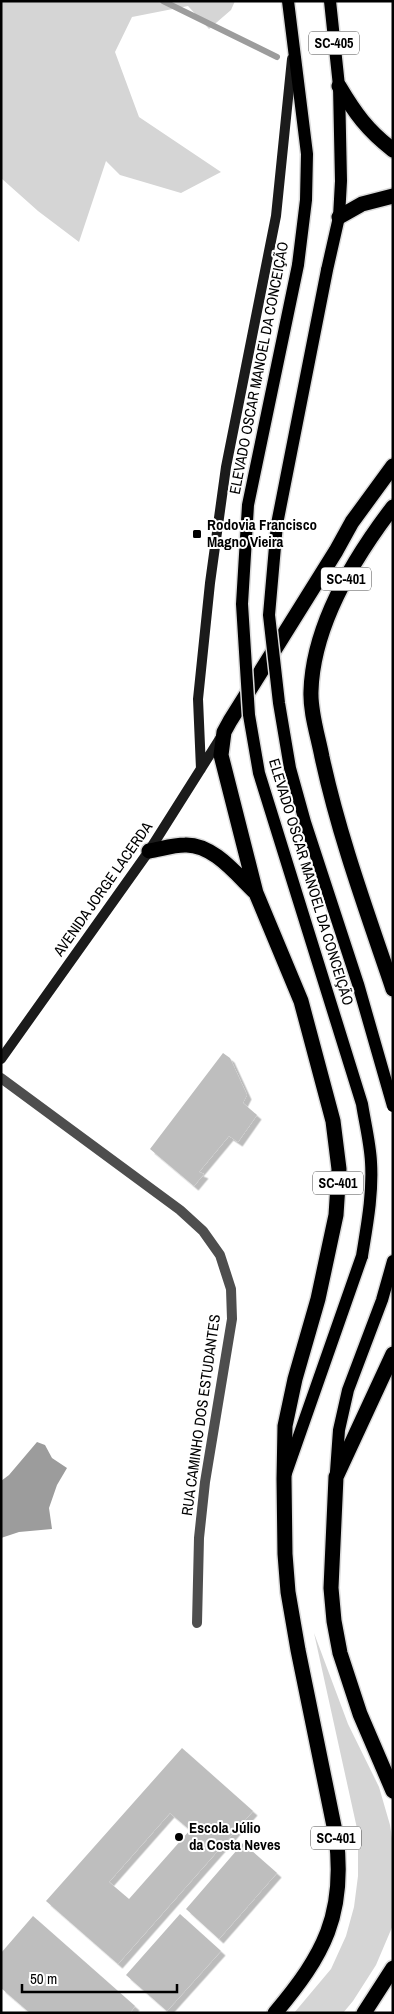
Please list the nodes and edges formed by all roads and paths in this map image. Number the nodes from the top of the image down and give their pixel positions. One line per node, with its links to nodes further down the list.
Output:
1 (288, 1): 3 (main road, SC-405)
2 (330, 1): 4 (main road, SC-405)
3 (293, 43): 11 (main road); 21 (main road, ELEVADO OSCAR MANOEL DA CONCEIÇÃO, bridge)
4 (338, 86): 5 (highway); 7 (main road, ELEVADO OSCAR MANOEL DA CONCEIÇÃO)
5 (393, 150)
6 (393, 196): 7 (highway)
7 (338, 217): 17 (main road, ELEVADO OSCAR MANOEL DA CONCEIÇÃO, bridge)
8 (393, 466): 10 (highway, SC-401)
9 (393, 507): 14 (highway, SC-401)
10 (224, 732): 11 (main road, AVENIDA JORGE LACERDA); 13 (highway, SC-401)
11 (200, 769): 12 (main road, AVENIDA JORGE LACERDA)
12 (149, 851): 13 (highway); 15 (main road, AVENIDA JORGE LACERDA)
13 (256, 893): 21 (highway, SC-401)
14 (393, 989)
15 (1, 1059)
16 (1, 1078): 22 (street, RUA CAMINHO DOS ESTUDANTES)
17 (393, 1106)
18 (393, 1261): 20 (main road)
19 (393, 1354): 20 (highway)
20 (336, 1477): 23 (highway)
21 (284, 1480): 25 (highway, SC-401)
22 (197, 1623)
23 (393, 1792)
24 (393, 1968): 26 (highway)
25 (275, 2013)
26 (364, 2013)

